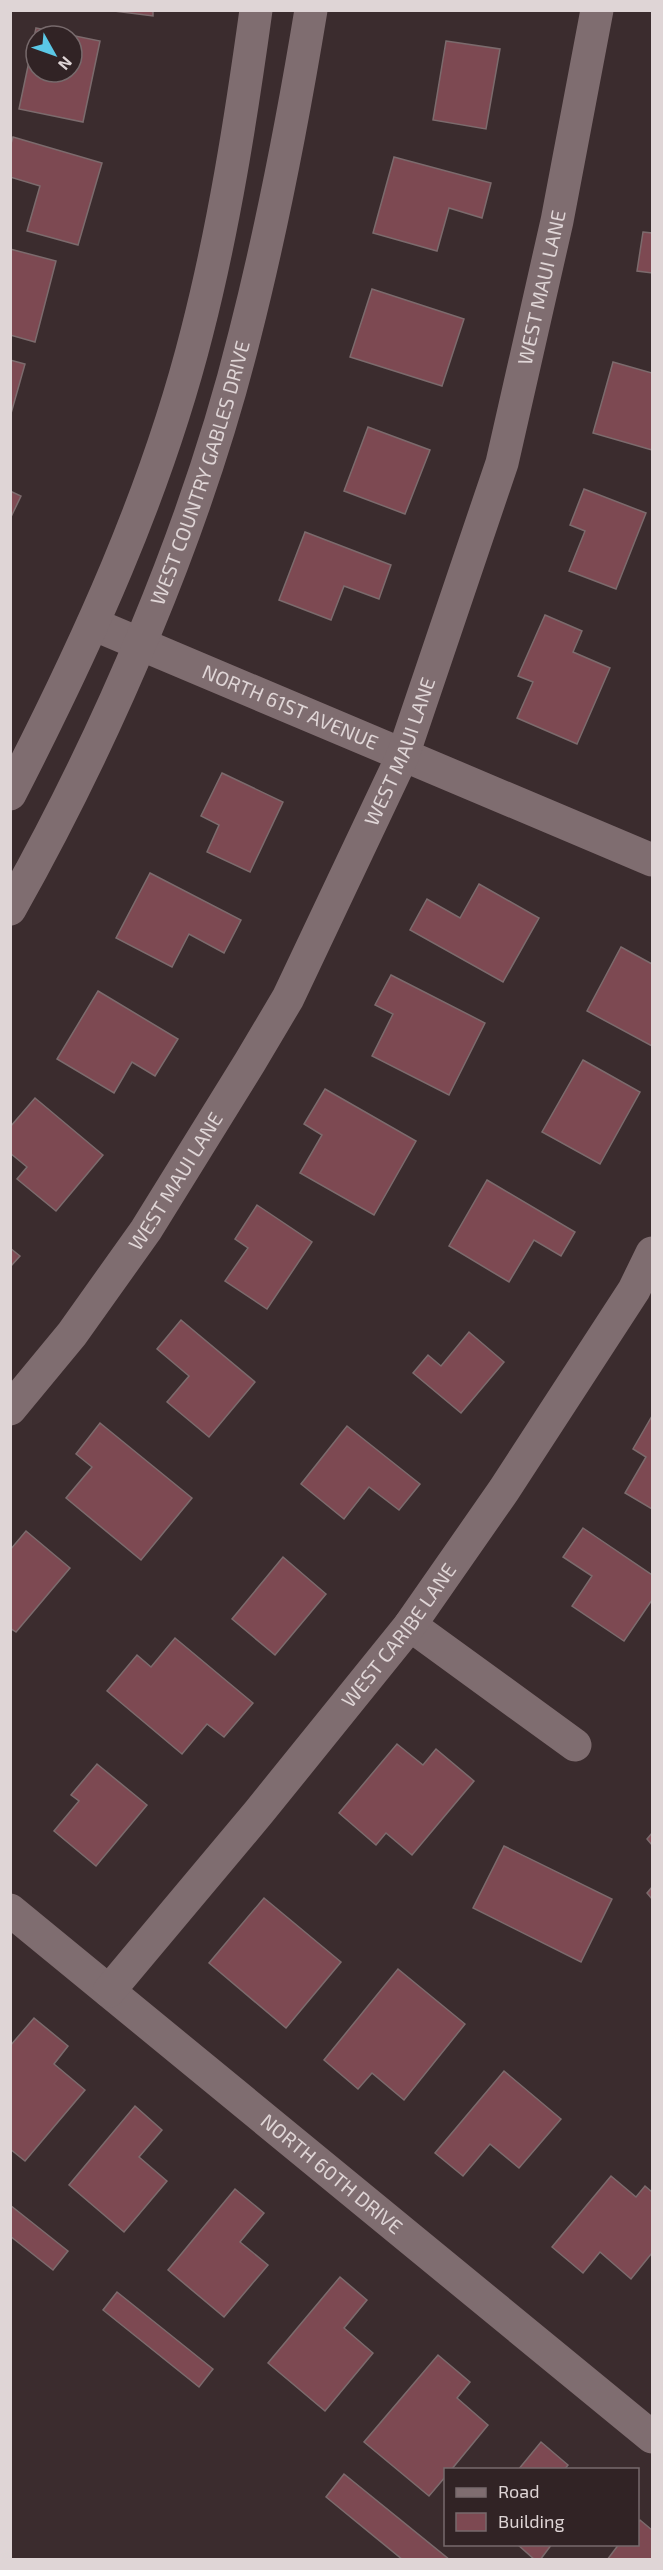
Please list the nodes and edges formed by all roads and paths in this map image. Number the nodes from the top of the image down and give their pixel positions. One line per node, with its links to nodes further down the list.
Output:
1 (256, 10): 4 (street)
2 (311, 10): 5 (street, WEST COUNTRY GABLES DRIVE)
3 (597, 10): 6 (street, WEST MAUI LANE)
4 (93, 624): 5 (street, NORTH 61ST AVENUE); 7 (street)
5 (140, 644): 6 (street, NORTH 61ST AVENUE); 9 (street, WEST COUNTRY GABLES DRIVE)
6 (403, 755): 8 (street, NORTH 61ST AVENUE); 11 (street, WEST MAUI LANE)
7 (10, 794)
8 (652, 860)
9 (10, 909)
10 (652, 1253): 12 (street, WEST CARIBE LANE)
11 (10, 1409)
12 (410, 1625): 13 (street); 15 (street, WEST CARIBE LANE)
13 (575, 1745)
14 (10, 1910): 15 (street, NORTH 60TH DRIVE)
15 (109, 1991): 16 (street, NORTH 60TH DRIVE)
16 (652, 2437)

